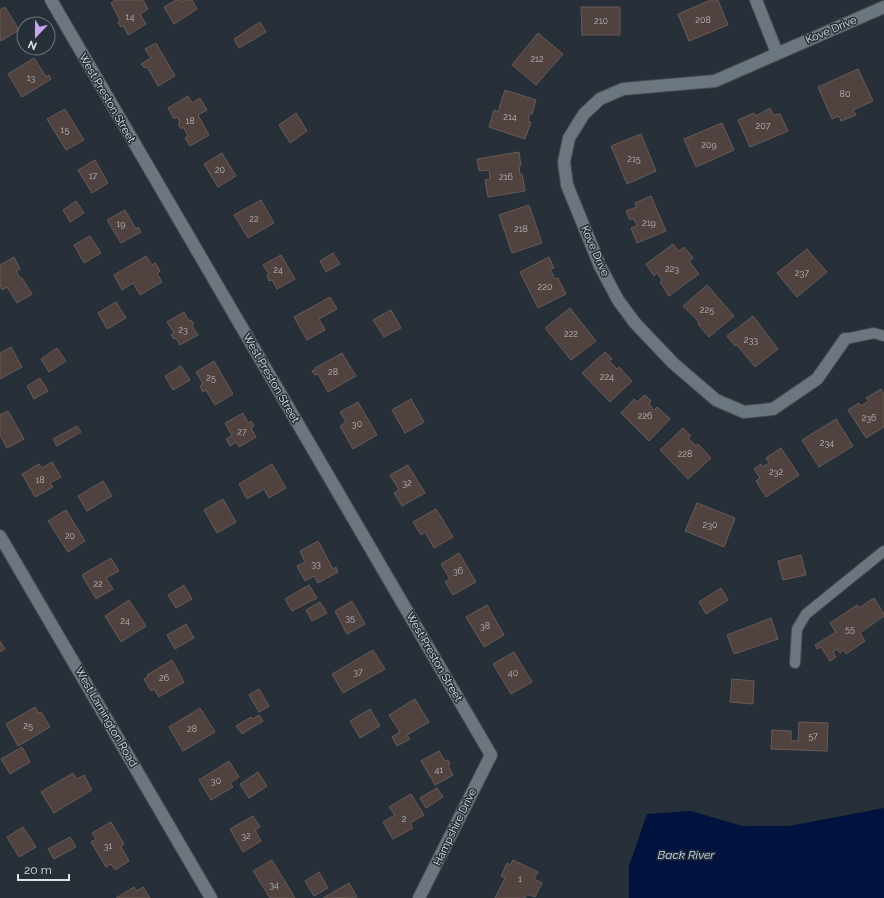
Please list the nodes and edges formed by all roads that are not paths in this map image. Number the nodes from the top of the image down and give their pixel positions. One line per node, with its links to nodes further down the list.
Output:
1 (50, 0): 10 (street, West Preston Street)
2 (756, 0): 4 (street)
3 (884, 7): 4 (street, Kove Drive)
4 (777, 53): 6 (street, Kove Drive)
5 (884, 336): 6 (lane)
6 (845, 339)
7 (0, 536): 11 (street, West Lamington Road)
8 (884, 551): 9 (lane)
9 (795, 663)
10 (491, 755): 12 (street, Hampshire Drive)
11 (211, 898)
12 (419, 898)

